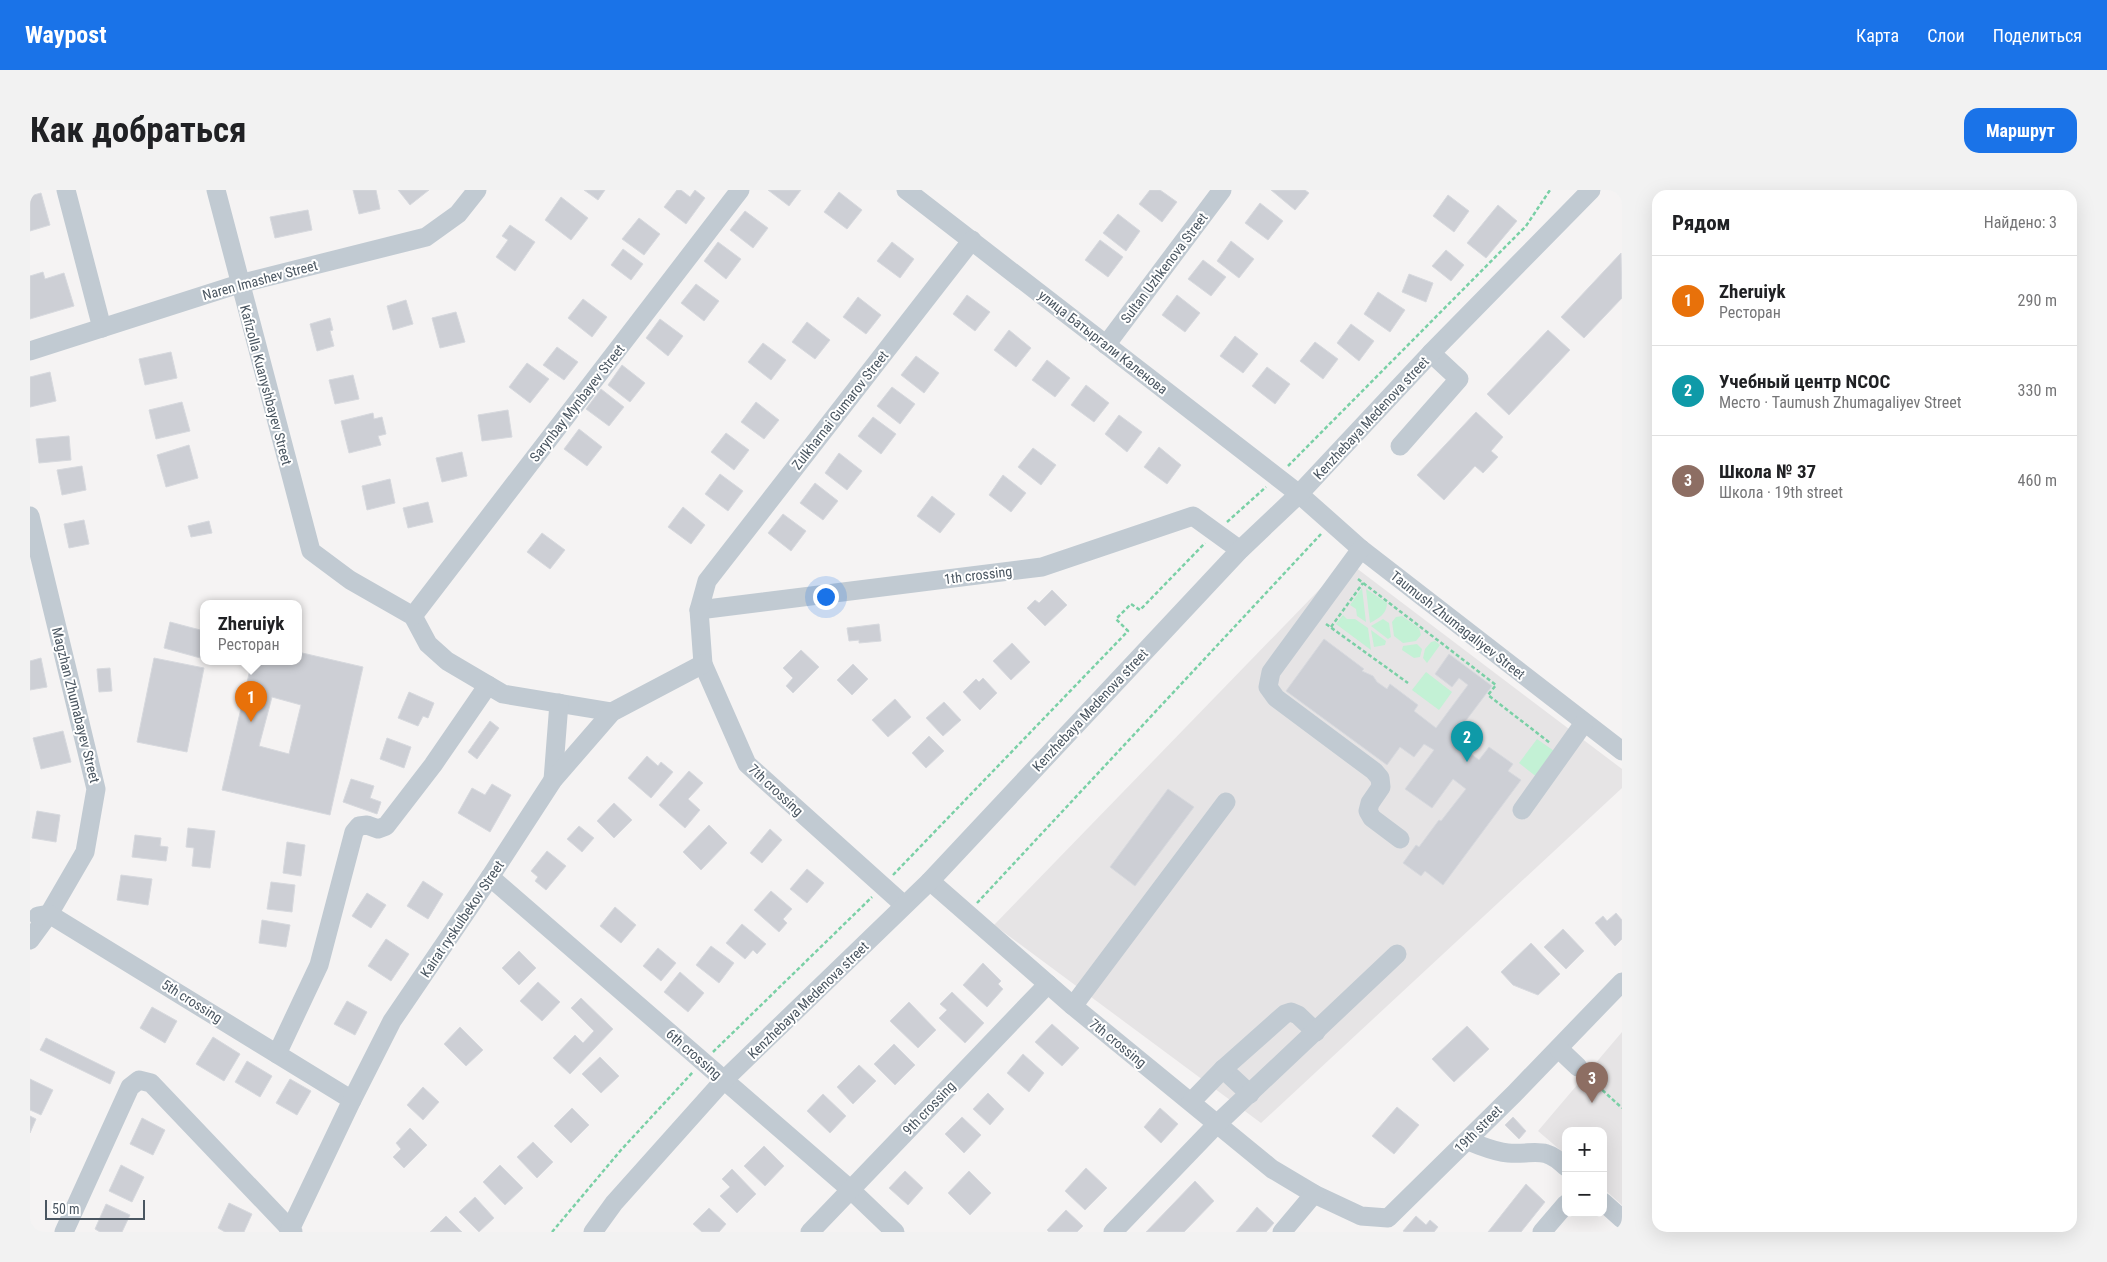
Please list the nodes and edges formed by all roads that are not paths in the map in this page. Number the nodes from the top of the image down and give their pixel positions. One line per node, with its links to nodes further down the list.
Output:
1 (66, 190): 10 (street)
2 (216, 190): 9 (street, Kafizolla Kuanyshbayev Street)
3 (477, 190): 9 (street, Naren Imashev Street)
4 (740, 190): 21 (street, Sarynbay Mynbayev Street)
5 (1222, 190): 11 (street, Sultan Uzhkenova Street)
6 (1591, 190): 13 (street, Kenzhebaya Medenova street)
7 (910, 191): 8 (street, улица Батыргали Каленова)
8 (972, 240): 11 (street, улица Батыргали Каленова); 19 (street, Zulkharnai Gumarov Street)
9 (239, 284): 10 (street, Naren Imashev Street); 21 (street, Kafizolla Kuanyshbayev Street)
10 (102, 328): 12 (street, Naren Imashev Street)
11 (1106, 346): 15 (street, улица Батыргали Каленова)
12 (30, 351)
13 (1431, 353): 14 (street); 15 (street, Kenzhebaya Medenova street)
14 (1400, 446)
15 (1299, 494): 17 (street, Taumush Zhumagaliyev Street); 18 (street, Kenzhebaya Medenova street)
16 (30, 516): 35 (street, Magzhan Zhumabayev Street)
17 (1361, 549): 26 (street, Taumush Zhumagaliyev Street); 31 (street)
18 (1240, 550): 20 (street, 1th crossing); 33 (street, Kenzhebaya Medenova street)
19 (707, 581): 20 (street, 7th crossing)
20 (699, 610): 22 (street, 7th crossing)
21 (413, 616): 23 (street)
22 (703, 664): 25 (street, Kairat ryskulbekov Street); 34 (street, 7th crossing)
23 (488, 685): 24 (street); 44 (street)
24 (559, 703): 25 (street); 28 (street)
25 (612, 712): 28 (street, Kairat ryskulbekov Street)
26 (1584, 723): 27 (street, Taumush Zhumagaliyev Street); 30 (street)
27 (1622, 751)
28 (553, 780): 32 (street, Kairat ryskulbekov Street)
29 (1226, 802): 41 (street)
30 (1522, 810)
31 (1400, 839)
32 (490, 877): 47 (street, 6th crossing); 49 (street, Kairat ryskulbekov Street)
33 (930, 881): 34 (street, Kenzhebaya Medenova street); 40 (street, 7th crossing)
34 (904, 905): 47 (street, Kenzhebaya Medenova street)
35 (49, 914): 36 (street); 37 (street, Magzhan Zhumabayev Street); 44 (street, 5th crossing)
36 (30, 919)
37 (30, 940)
38 (1398, 954): 42 (street)
39 (1622, 982): 43 (street, 19th street)
40 (1048, 984): 41 (street, 7th crossing); 54 (street, 9th crossing)
41 (1073, 1006): 50 (street, 7th crossing)
42 (1316, 1032): 46 (street); 48 (street)
43 (1559, 1049): 45 (street); 52 (street, 19th street)
44 (277, 1054): 49 (street, 5th crossing)
45 (1578, 1067)
46 (1223, 1069): 48 (street); 50 (street)
47 (724, 1080): 54 (street, 6th crossing); 61 (street, Kenzhebaya Medenova street)
48 (1250, 1094): 51 (street)
49 (352, 1100): 59 (street, Kairat ryskulbekov Street)
50 (1191, 1102): 51 (street, 7th crossing)
51 (1217, 1124): 55 (street, 7th crossing); 64 (street)
52 (1467, 1141): 53 (street); 55 (street, 19th street)
53 (1562, 1163)
54 (851, 1190): 62 (street, 9th crossing); 63 (street, 6th crossing)
55 (1314, 1194): 65 (street)
56 (1607, 1206): 58 (street)
57 (1562, 1209): 66 (street)
58 (1622, 1219)
59 (291, 1231): 60 (street)
60 (64, 1232)
61 (593, 1232)
62 (810, 1232)
63 (895, 1232)
64 (1113, 1232)
65 (1282, 1232)
66 (1542, 1232)

